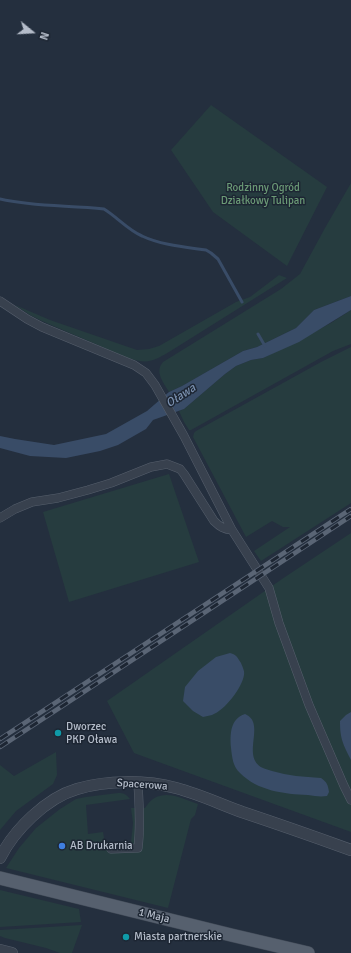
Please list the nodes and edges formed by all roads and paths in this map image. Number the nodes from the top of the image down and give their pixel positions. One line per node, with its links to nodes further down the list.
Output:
1 (0, 301): 3 (street)
2 (0, 518): 3 (street)
3 (234, 534): 5 (street)
4 (138, 782): 6 (street); 7 (street, Spacerowa); 8 (street, Spacerowa)
5 (351, 800)
6 (111, 849)
7 (351, 850)
8 (0, 858)
9 (0, 878): 12 (main road, 1 Maja)
10 (0, 950): 11 (street)
11 (12, 953)
12 (308, 953)

